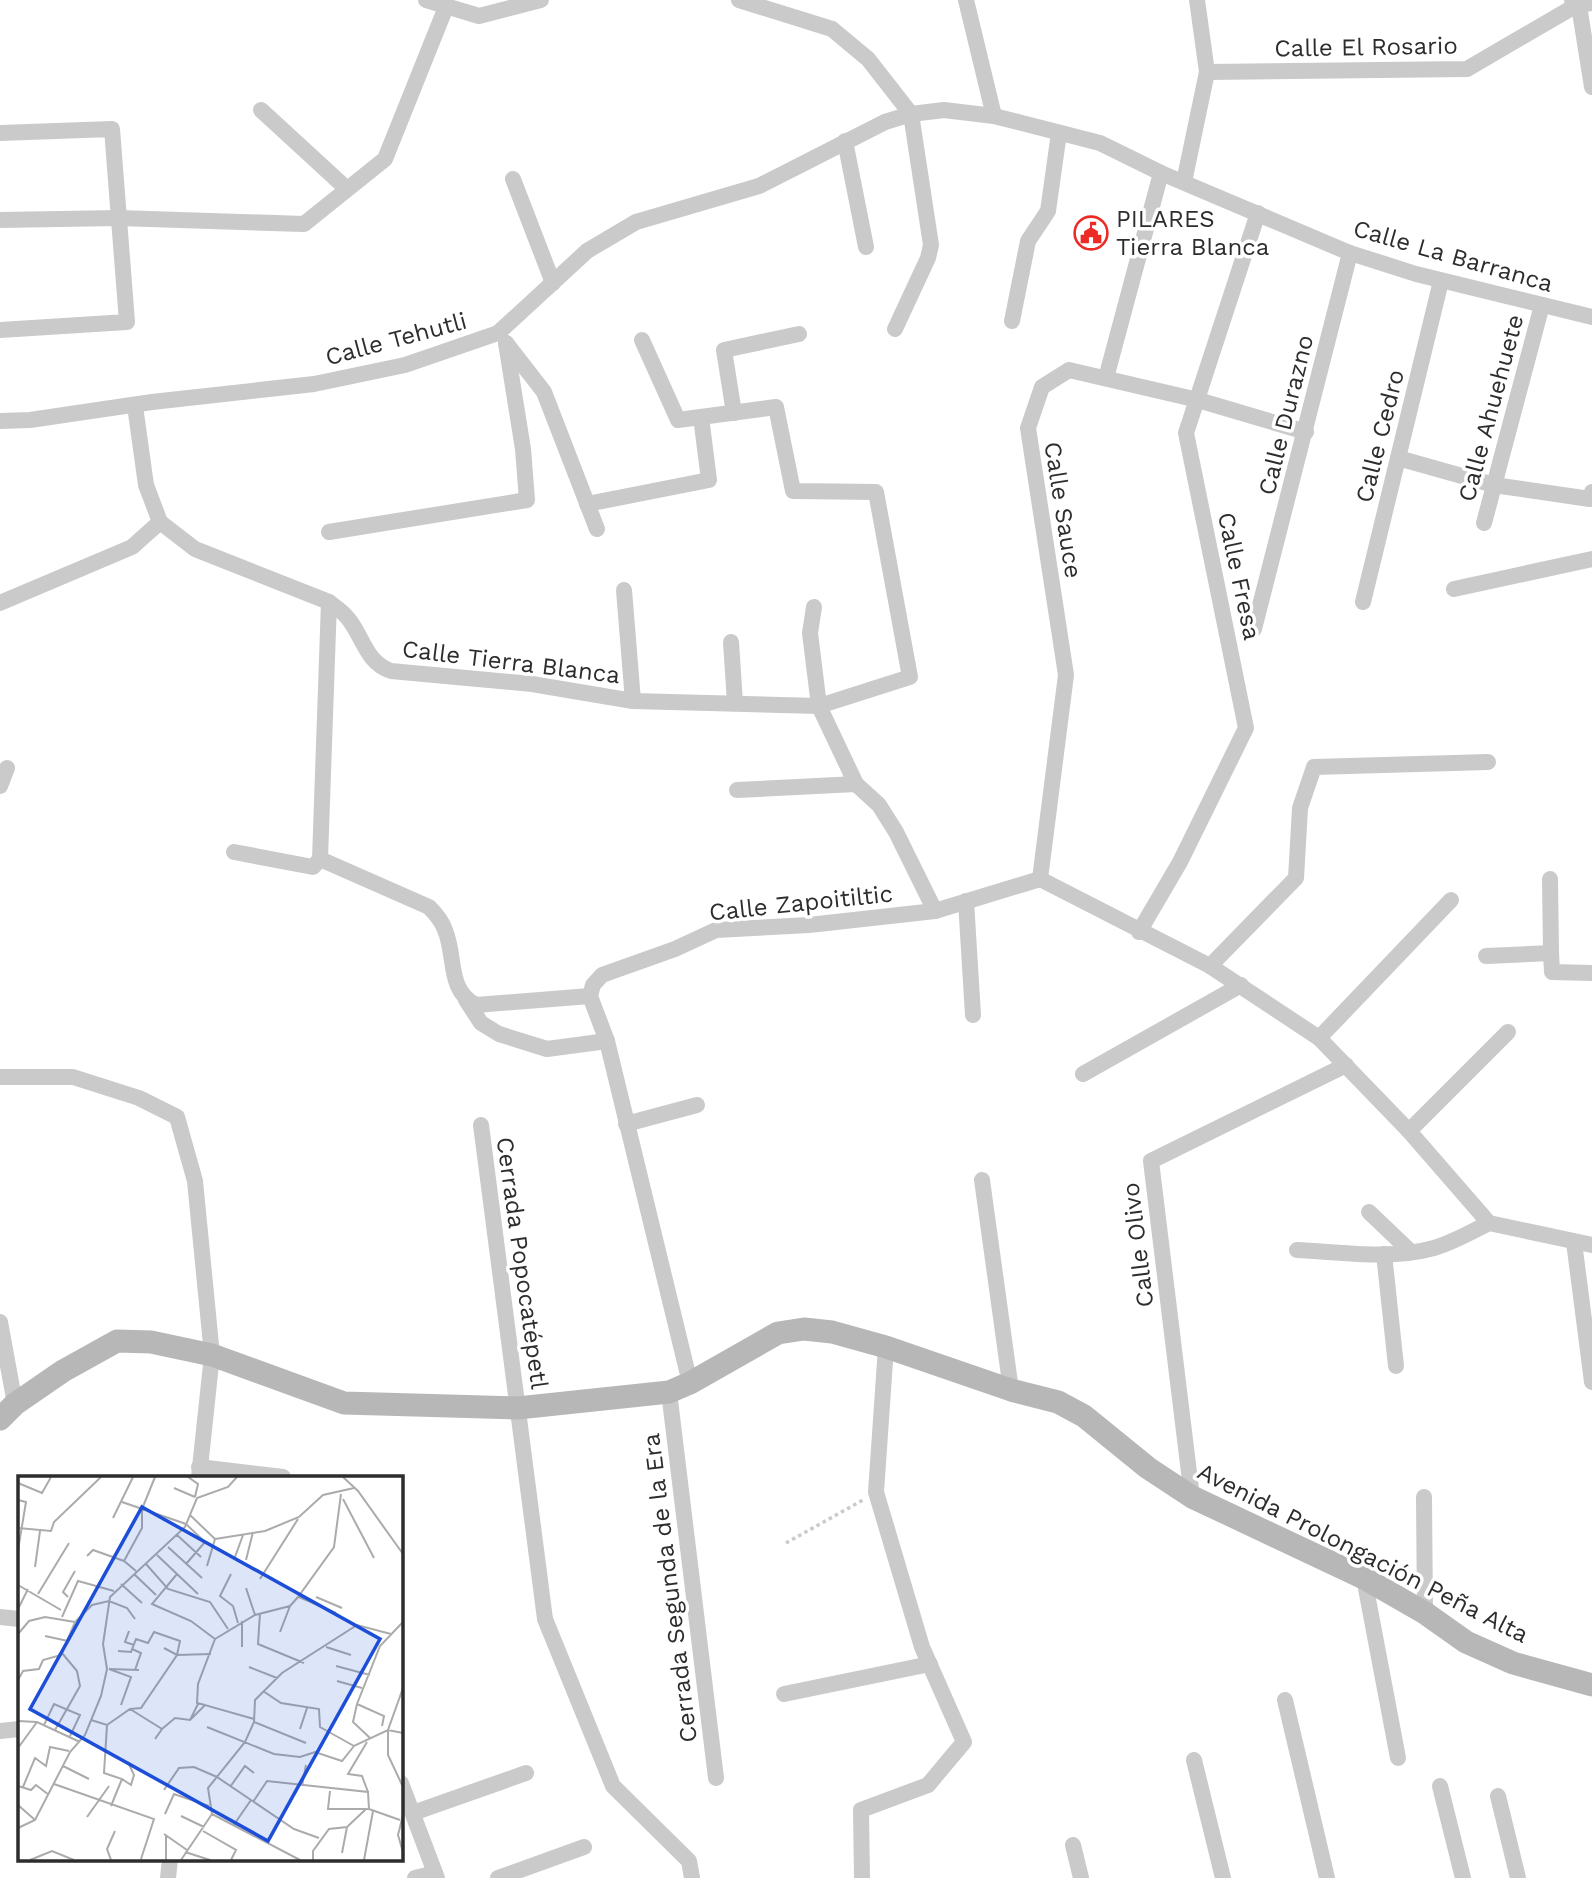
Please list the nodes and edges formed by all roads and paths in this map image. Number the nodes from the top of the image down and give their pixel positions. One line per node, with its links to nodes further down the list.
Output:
1 (426, 0): 8 (street)
2 (539, 0): 8 (street)
3 (738, 0): 12 (street)
4 (966, 0): 13 (street)
5 (1197, 0): 9 (street)
6 (1574, 3): 7 (street, Calle El Rosario); 9 (street, Calle El Rosario); 10 (street)
7 (1592, 3)
8 (446, 7): 20 (street)
9 (1207, 72): 19 (street)
10 (1592, 87)
11 (261, 110): 20 (street)
12 (911, 114): 13 (street, Calle La Barranca); 16 (street, Calle Tehutli); 31 (street)
13 (993, 116): 15 (street, Calle La Barranca)
14 (0, 133): 22 (street)
15 (1059, 133): 17 (street, Calle La Barranca); 30 (street)
16 (845, 141): 24 (street); 27 (street, Calle Tehutli)
17 (1161, 173): 19 (street, Calle La Barranca); 36 (street)
18 (513, 180): 27 (street)
19 (1184, 182): 21 (street, Calle La Barranca)
20 (347, 189): 22 (street)
21 (1258, 213): 25 (street, Calle La Barranca); 37 (street, Calle Fresa)
22 (119, 218): 23 (street); 32 (street)
23 (0, 220)
24 (866, 247)
25 (1350, 253): 26 (street, Calle La Barranca); 42 (street, Calle Durazno)
26 (1441, 281): 28 (street, Calle La Barranca); 43 (street, Calle Cedro)
27 (553, 283): 34 (street, Calle Tehutli)
28 (1542, 305): 29 (street, Calle La Barranca); 44 (street, Calle Ahuehuete)
29 (1592, 317)
30 (1012, 321)
31 (895, 329)
32 (0, 330)
33 (799, 334): 39 (street)
34 (502, 338): 38 (street, Calle Tehutli); 46 (street); 50 (street)
35 (642, 340): 40 (street)
36 (1106, 378): 37 (street, Calle Sauce); 70 (street, Calle Sauce)
37 (1198, 400): 42 (street, Calle Sauce); 75 (street, Calle Fresa)
38 (135, 406): 41 (street, Calle Tehutli); 47 (street)
39 (734, 413): 40 (street); 62 (street, Calle Tierra Blanca)
40 (701, 417): 46 (street)
41 (0, 421)
42 (1306, 432): 58 (street, Calle Durazno)
43 (1398, 458): 44 (street); 55 (street, Calle Cedro)
44 (1494, 485): 45 (street); 48 (street, Calle Ahuehuete)
45 (1591, 496)
46 (587, 504): 49 (street)
47 (160, 522): 54 (street, Calle Tierra Blanca); 56 (street)
48 (1484, 523)
49 (597, 528)
50 (329, 532)
51 (1592, 559): 52 (street)
52 (1454, 589)
53 (624, 590): 60 (street)
54 (329, 602): 60 (street, Calle Tierra Blanca); 69 (street)
55 (1363, 602)
56 (0, 603)
57 (814, 607): 62 (street)
58 (1254, 629)
59 (731, 642): 61 (street)
60 (633, 701): 61 (street, Calle Tierra Blanca)
61 (735, 703): 62 (street, Calle Tierra Blanca)
62 (819, 705): 65 (street)
63 (1488, 762): 78 (street)
64 (7, 768): 66 (street)
65 (856, 784): 67 (street); 74 (street)
66 (0, 786)
67 (737, 790)
68 (234, 852): 69 (street)
69 (320, 859): 82 (street)
70 (1040, 879): 72 (street, Calle Zapoitiltic); 75 (street)
71 (1550, 879): 76 (street)
72 (966, 901): 74 (street, Calle Zapoitiltic); 83 (street)
73 (1451, 901): 85 (street)
74 (935, 911): 81 (street, Calle Zapoitiltic)
75 (1139, 932): 78 (street)
76 (1551, 953): 77 (street); 79 (street)
77 (1486, 956)
78 (1210, 967): 80 (street)
79 (1592, 973)
80 (1241, 985): 85 (street); 88 (street)
81 (590, 996): 82 (street); 86 (street)
82 (466, 1000): 86 (street)
83 (973, 1015)
84 (1508, 1032): 93 (street)
85 (1319, 1038): 87 (street)
86 (607, 1041): 91 (street)
87 (1346, 1065): 93 (street); 116 (street, Calle Olivo)
88 (1083, 1074)
89 (0, 1077): 105 (street)
90 (697, 1105): 91 (street)
91 (626, 1124): 108 (street)
92 (481, 1125): 111 (street, Cerrada Popocatépetl)
93 (1409, 1131): 96 (street)
94 (982, 1180): 109 (street)
95 (1369, 1212): 100 (street)
96 (1489, 1223): 97 (street); 100 (street)
97 (1574, 1242): 98 (street); 104 (street)
98 (1592, 1245)
99 (1297, 1251): 101 (street)
100 (1411, 1252): 101 (street)
101 (1384, 1254): 106 (street)
102 (0, 1322): 112 (street)
103 (886, 1347): 108 (street, Avenida Prolongación Peña Alta); 109 (street, Avenida Prolongación Peña Alta); 115 (street)
104 (1591, 1350): 107 (street)
105 (212, 1355): 111 (street, Avenida Prolongación Peña Alta); 112 (street, Avenida Prolongación Peña Alta); 113 (street)
106 (1396, 1366)
107 (1592, 1382)
108 (690, 1383): 110 (street, Avenida Prolongación Peña Alta)
109 (1011, 1390): 116 (street, Avenida Prolongación Peña Alta)
110 (668, 1392): 111 (street, Avenida Prolongación Peña Alta); 132 (street, Cerrada Segunda de la Era)
111 (518, 1408): 144 (street, Cerrada Popocatépetl)
112 (8, 1412)
113 (199, 1472): 114 (street)
114 (266, 1476)
115 (876, 1492): 118 (path); 123 (street)
116 (1192, 1497): 119 (street, Avenida Prolongación Peña Alta)
117 (1424, 1497): 120 (street)
118 (786, 1543)
119 (1363, 1578): 120 (street, Avenida Prolongación Peña Alta); 129 (street)
120 (1425, 1613): 124 (street, Avenida Prolongación Peña Alta)
121 (0, 1617): 122 (street)
122 (18, 1619)
123 (930, 1664): 125 (street); 145 (street)
124 (1592, 1685)
125 (784, 1694)
126 (1285, 1700): 148 (street)
127 (18, 1728): 128 (street)
128 (0, 1731)
129 (1398, 1758)
130 (1194, 1760): 147 (street)
131 (526, 1773): 136 (street)
132 (716, 1778)
133 (402, 1786): 136 (street)
134 (1440, 1786): 149 (street)
135 (1498, 1796): 150 (street)
136 (412, 1812): 140 (street)
137 (1073, 1845): 146 (street)
138 (584, 1847): 143 (street)
139 (170, 1860): 141 (street)
140 (436, 1875): 142 (street)
141 (168, 1878)
142 (415, 1878)
143 (498, 1878)
144 (692, 1878)
145 (862, 1878)
146 (1081, 1878)
147 (1223, 1878)
148 (1327, 1878)
149 (1463, 1878)
150 (1518, 1878)

